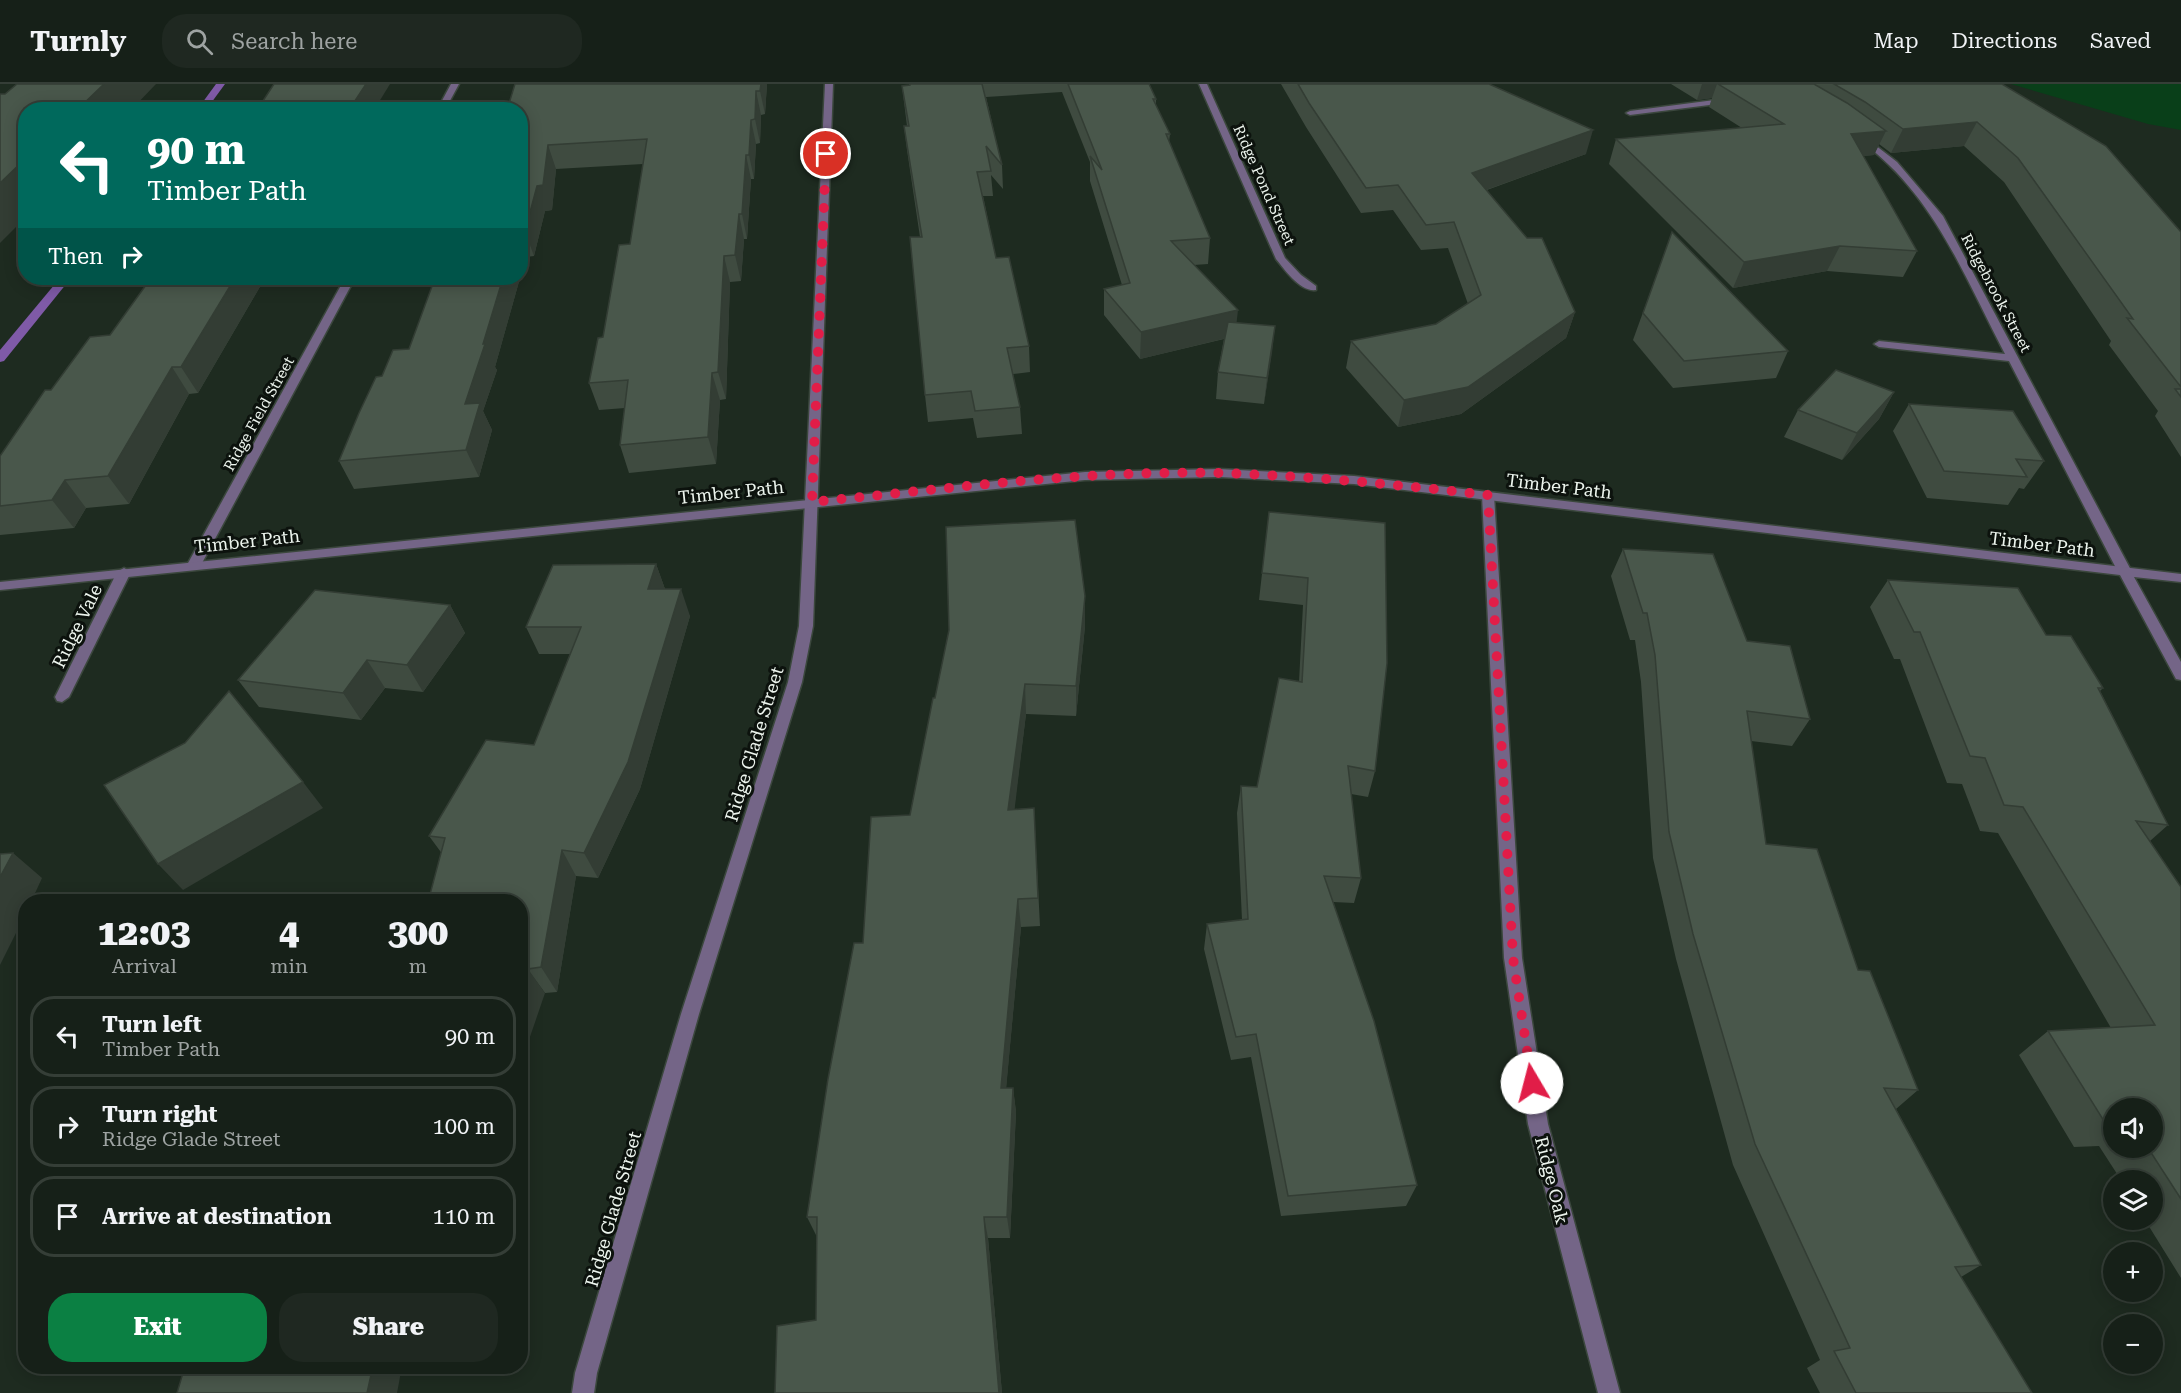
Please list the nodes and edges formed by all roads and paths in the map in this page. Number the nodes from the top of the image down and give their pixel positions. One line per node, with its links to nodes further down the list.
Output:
1 (455, 84): 5 (street)
2 (829, 84): 13 (street, Ridge Glade Street)
3 (1203, 84): 9 (street, Ridge Pond Street)
4 (1744, 98): 6 (street)
5 (445, 102)
6 (1630, 112)
7 (1850, 130): 11 (street, Ridgebrook Street)
8 (346, 285): 14 (street, Ridge Field Street)
9 (1312, 288)
10 (1879, 344): 11 (street)
11 (2014, 358): 16 (street, Ridgebrook Street)
12 (1488, 495): 13 (street, Timber Path); 16 (street, Timber Path); 22 (street, Ridge Oak)
13 (812, 502): 14 (street, Timber Path); 21 (street, Ridge Glade Street)
14 (194, 565): 15 (street, Timber Path)
15 (124, 572): 18 (street, Timber Path); 20 (street, Ridge Vale)
16 (2124, 572): 17 (street, Timber Path); 19 (street, Ridgebrook Street)
17 (2181, 578)
18 (0, 586)
19 (2181, 675)
20 (62, 697)
21 (583, 1393)
22 (1609, 1393)

